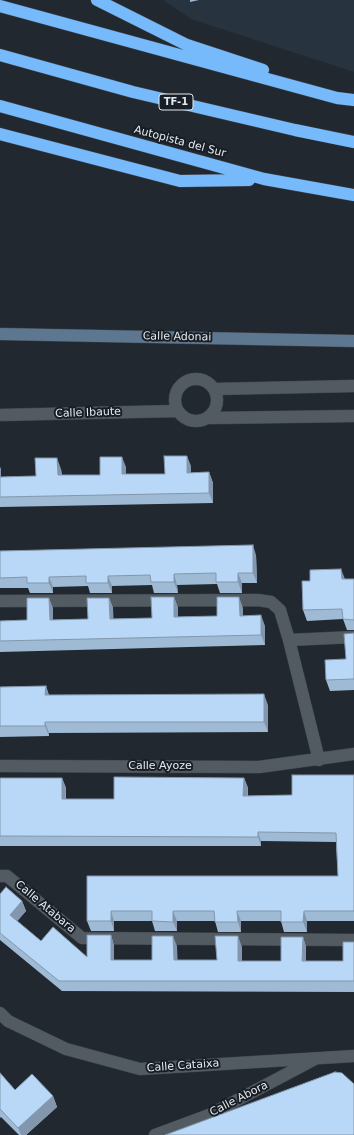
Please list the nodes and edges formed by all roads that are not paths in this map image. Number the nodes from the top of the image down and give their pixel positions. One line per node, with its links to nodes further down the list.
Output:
1 (97, 0): 4 (highway)
2 (0, 6): 4 (highway)
3 (0, 55): 8 (highway, TF-1)
4 (337, 98): 5 (highway)
5 (354, 100)
6 (0, 106): 9 (highway, Autopista del Sur)
7 (0, 134): 9 (highway)
8 (354, 142)
9 (264, 179): 10 (highway, Autopista del Sur)
10 (354, 195)
11 (0, 334): 12 (street, Calle Adonai)
12 (354, 341)
13 (354, 386): 14 (street)
14 (214, 389): 15 (street); 18 (street)
15 (177, 411): 16 (street, Calle Ibaute); 18 (street)
16 (0, 416)
17 (354, 416): 18 (street)
18 (210, 418)
19 (0, 601): 21 (street)
20 (354, 637): 21 (street)
21 (289, 640): 23 (street)
22 (354, 754): 23 (street, Calle Ayoze)
23 (319, 760): 24 (street, Calle Ayoze)
24 (0, 766)
25 (0, 876): 26 (street, Calle Atabara)
26 (354, 940)
27 (0, 1013): 29 (street, Calle Cataixa)
28 (354, 1056): 29 (street, Calle Cataixa)
29 (320, 1057): 30 (street, Calle Abora)
30 (154, 1135)

